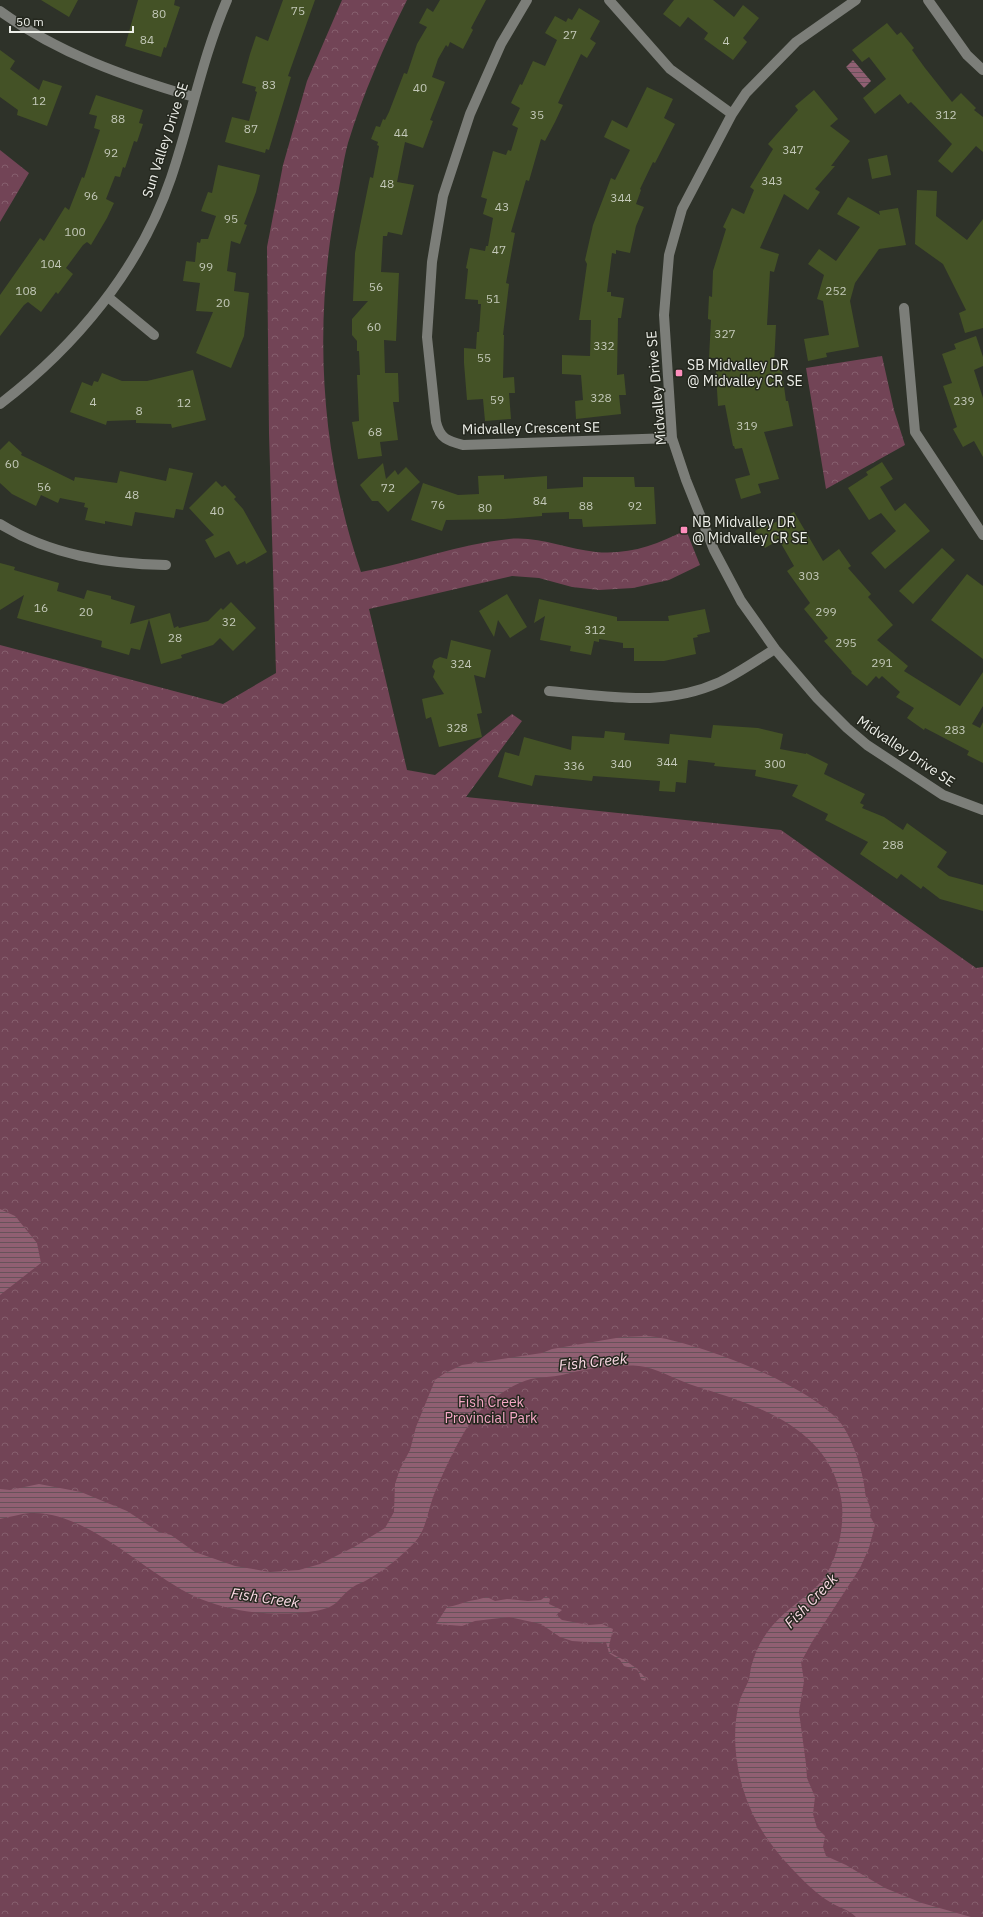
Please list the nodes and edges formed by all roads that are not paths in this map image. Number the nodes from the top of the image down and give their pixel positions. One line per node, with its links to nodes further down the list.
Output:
1 (227, 0): 8 (street, Sun Valley Drive SE)
2 (527, 0): 14 (street, Midvalley Crescent SE)
3 (608, 0): 9 (street)
4 (856, 0): 9 (street, Midvalley Drive SE)
5 (928, 0): 7 (street)
6 (0, 11): 8 (street)
7 (983, 70)
8 (194, 97): 10 (street, Sun Valley Drive SE)
9 (732, 114): 14 (street, Midvalley Drive SE)
10 (108, 297): 12 (street); 13 (street, Sun Valley Drive SE)
11 (904, 308): 16 (street)
12 (154, 335)
13 (0, 404)
14 (672, 438): 18 (street, Midvalley Drive SE)
15 (0, 524): 17 (street)
16 (983, 535)
17 (166, 565)
18 (775, 649): 19 (street); 20 (street, Midvalley Drive SE)
19 (549, 691)
20 (983, 810)

